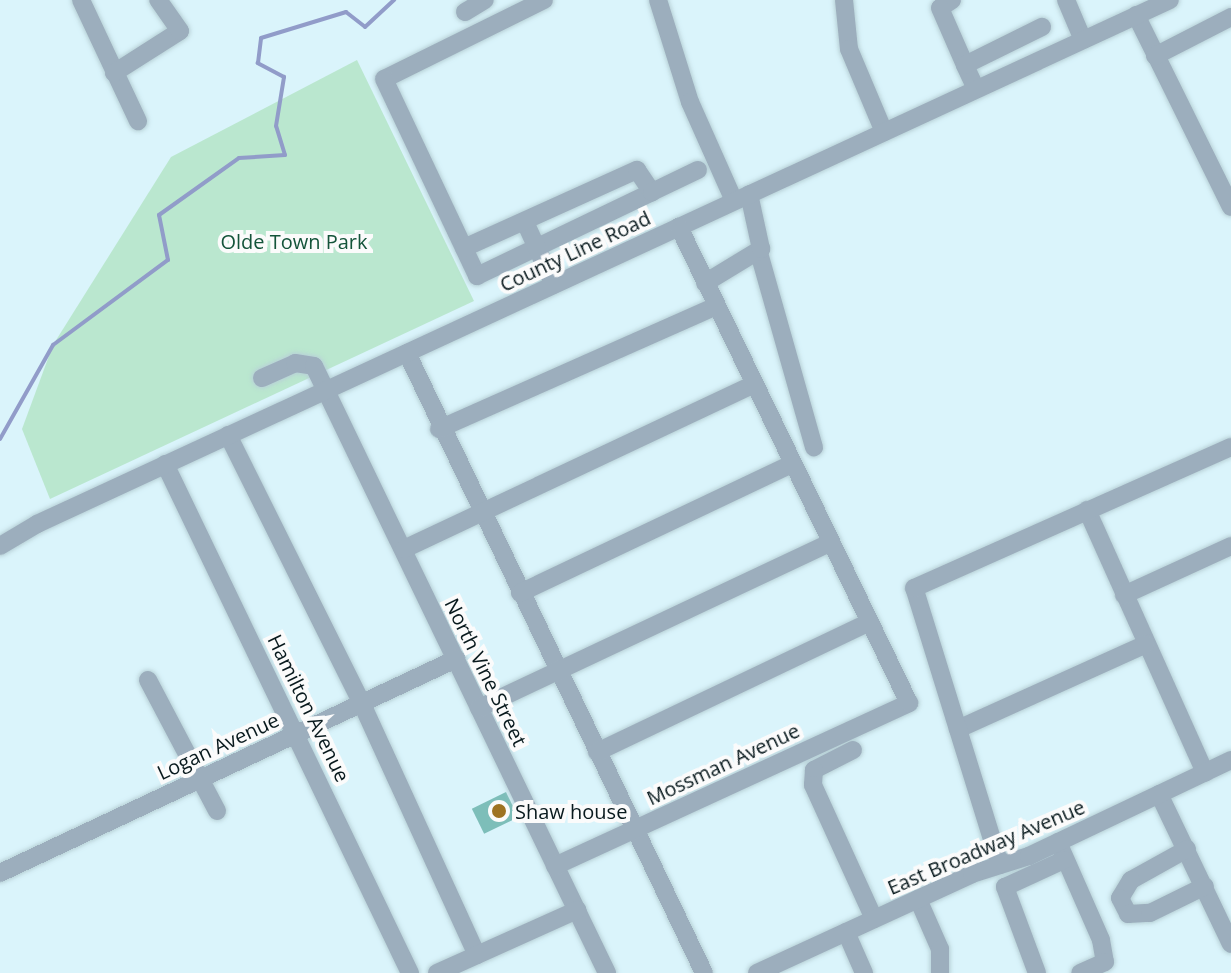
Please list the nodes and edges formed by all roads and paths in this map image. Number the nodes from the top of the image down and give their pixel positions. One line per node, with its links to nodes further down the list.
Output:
1 (81, 0): 18 (street)
2 (158, 0): 18 (street)
3 (485, 0): 10 (street)
4 (544, 0): 29 (street)
5 (658, 0): 25 (street)
6 (844, 0): 22 (street)
7 (952, 0): 17 (street)
8 (1066, 0): 14 (street)
9 (1170, 0): 11 (street, County Line Road)
10 (465, 12)
11 (1136, 15): 14 (street, County Line Road); 16 (street)
12 (1231, 17): 16 (street)
13 (1042, 27): 15 (street)
14 (1083, 40): 19 (street, County Line Road)
15 (1000, 49): 17 (street); 19 (street)
16 (1155, 56): 26 (street)
17 (965, 65): 20 (street)
18 (114, 73): 21 (street)
19 (1010, 74): 20 (street, County Line Road)
20 (976, 89): 22 (street, County Line Road)
21 (138, 121)
22 (884, 132): 25 (street, County Line Road)
23 (698, 170): 24 (street)
24 (652, 192): 27 (street); 30 (street)
25 (742, 198): 28 (street, County Line Road); 31 (street)
26 (1231, 207)
27 (525, 222): 29 (street); 30 (street)
28 (679, 227): 32 (street); 33 (street, County Line Road)
29 (464, 248): 30 (street)
30 (537, 249): 33 (street)
31 (759, 253): 32 (street); 41 (street)
32 (705, 283): 34 (street)
33 (554, 285): 35 (street, County Line Road)
34 (716, 306): 37 (street); 39 (street)
35 (407, 353): 38 (street, County Line Road); 39 (street)
36 (262, 378): 38 (street, North Vine Street)
37 (754, 384): 44 (street); 46 (street)
38 (327, 390): 40 (street, County Line Road); 50 (street, North Vine Street)
39 (439, 429): 46 (street)
40 (228, 435): 43 (street, County Line Road); 58 (street)
41 (814, 447)
42 (1231, 447): 45 (street)
43 (165, 464): 48 (street, County Line Road); 61 (street, Hamilton Avenue)
44 (792, 464): 47 (street); 51 (street)
45 (1087, 510): 52 (street); 60 (street)
46 (481, 514): 50 (street); 51 (street)
47 (830, 543): 53 (street); 56 (street)
48 (0, 546)
49 (1231, 546): 52 (street)
50 (404, 549): 55 (street, North Vine Street)
51 (520, 593): 56 (street)
52 (1124, 595): 54 (street)
53 (870, 622): 63 (street); 69 (street, Mossman Avenue)
54 (1146, 644): 60 (street); 65 (street)
55 (456, 659): 58 (street, Logan Avenue); 59 (street, North Vine Street)
56 (558, 672): 59 (street); 63 (street)
57 (148, 680): 66 (street)
58 (362, 704): 61 (street, Logan Avenue); 81 (street)
59 (479, 708): 73 (street, North Vine Street)
60 (958, 729): 72 (street)
61 (297, 733): 66 (street, Logan Avenue); 83 (street, Hamilton Avenue)
62 (853, 750): 78 (street)
63 (597, 752): 69 (street)
64 (1231, 760): 65 (street, East Broadway Avenue)
65 (1205, 773): 67 (street, East Broadway Avenue)
66 (201, 779): 68 (street); 74 (street, Logan Avenue)
67 (1159, 794): 70 (street); 71 (street, East Broadway Avenue)
68 (217, 811)
69 (634, 829): 73 (street, Mossman Avenue); 86 (street)
70 (1187, 849): 75 (street); 75 (street)
71 (1061, 851): 72 (street, East Broadway Avenue); 89 (street); 90 (street)
72 (1000, 865): 76 (street, East Broadway Avenue)
73 (555, 866): 77 (street, North Vine Street)
74 (0, 873)
75 (1205, 886): 80 (street)
76 (918, 899): 78 (street, East Broadway Avenue); 88 (street)
77 (577, 910): 81 (street); 85 (street, North Vine Street)
78 (874, 919): 79 (street, East Broadway Avenue)
79 (846, 932): 82 (street, East Broadway Avenue); 87 (street)
80 (1231, 944)
81 (477, 955): 84 (street)
82 (765, 971)
83 (410, 973)
84 (437, 973)
85 (607, 973)
86 (704, 973)
87 (864, 973)
88 (940, 973)
89 (1037, 973)
90 (1080, 973)

